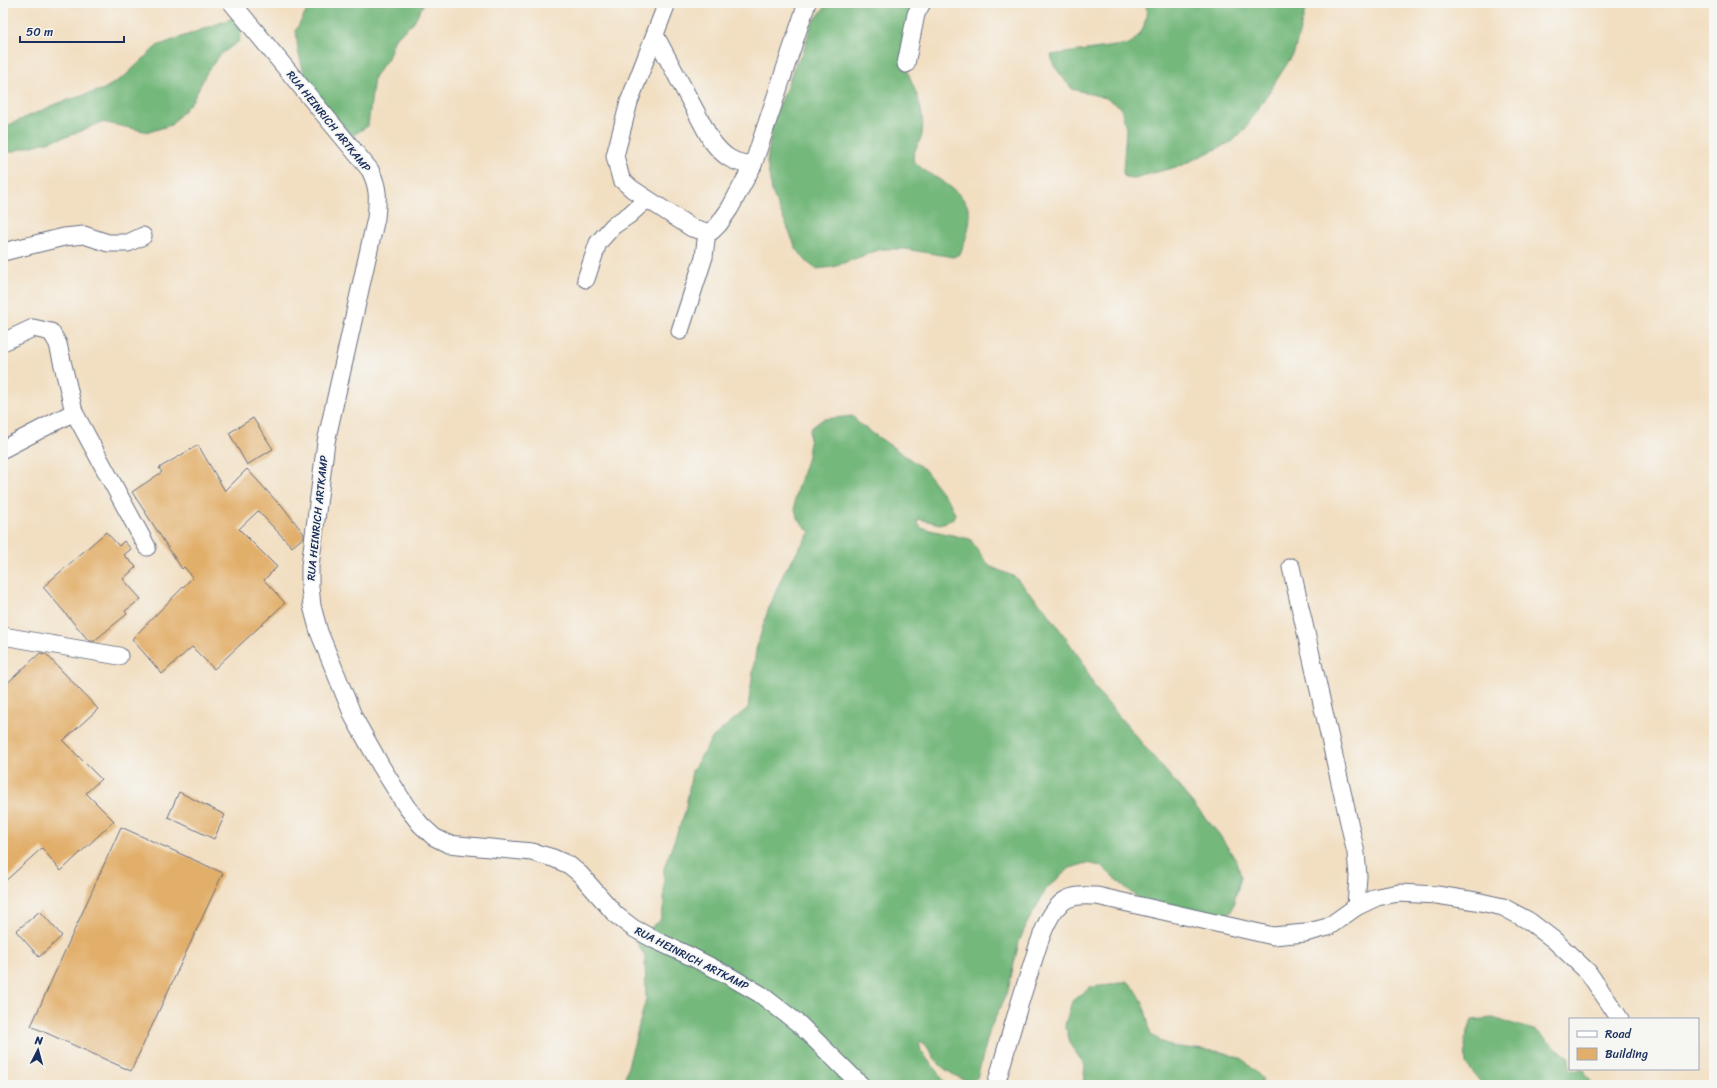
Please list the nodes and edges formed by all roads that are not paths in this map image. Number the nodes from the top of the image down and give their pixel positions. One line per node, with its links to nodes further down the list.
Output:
1 (232, 3): 23 (street, RUA HEINRICH ARTKAMP)
2 (666, 3): 5 (street)
3 (807, 3): 7 (street)
4 (922, 3): 6 (street)
5 (655, 36): 7 (street); 8 (street)
6 (906, 64)
7 (753, 165): 9 (street)
8 (647, 198): 9 (street); 12 (street)
9 (707, 232): 13 (street)
10 (143, 236): 11 (street)
11 (3, 252)
12 (586, 279)
13 (680, 331)
14 (3, 342): 15 (street)
15 (74, 412): 16 (street); 17 (street)
16 (3, 449)
17 (147, 547)
18 (1291, 567): 21 (street)
19 (3, 636): 20 (street)
20 (119, 656)
21 (1356, 907): 22 (street); 24 (street)
22 (1619, 1018)
23 (861, 1085)
24 (996, 1085)

